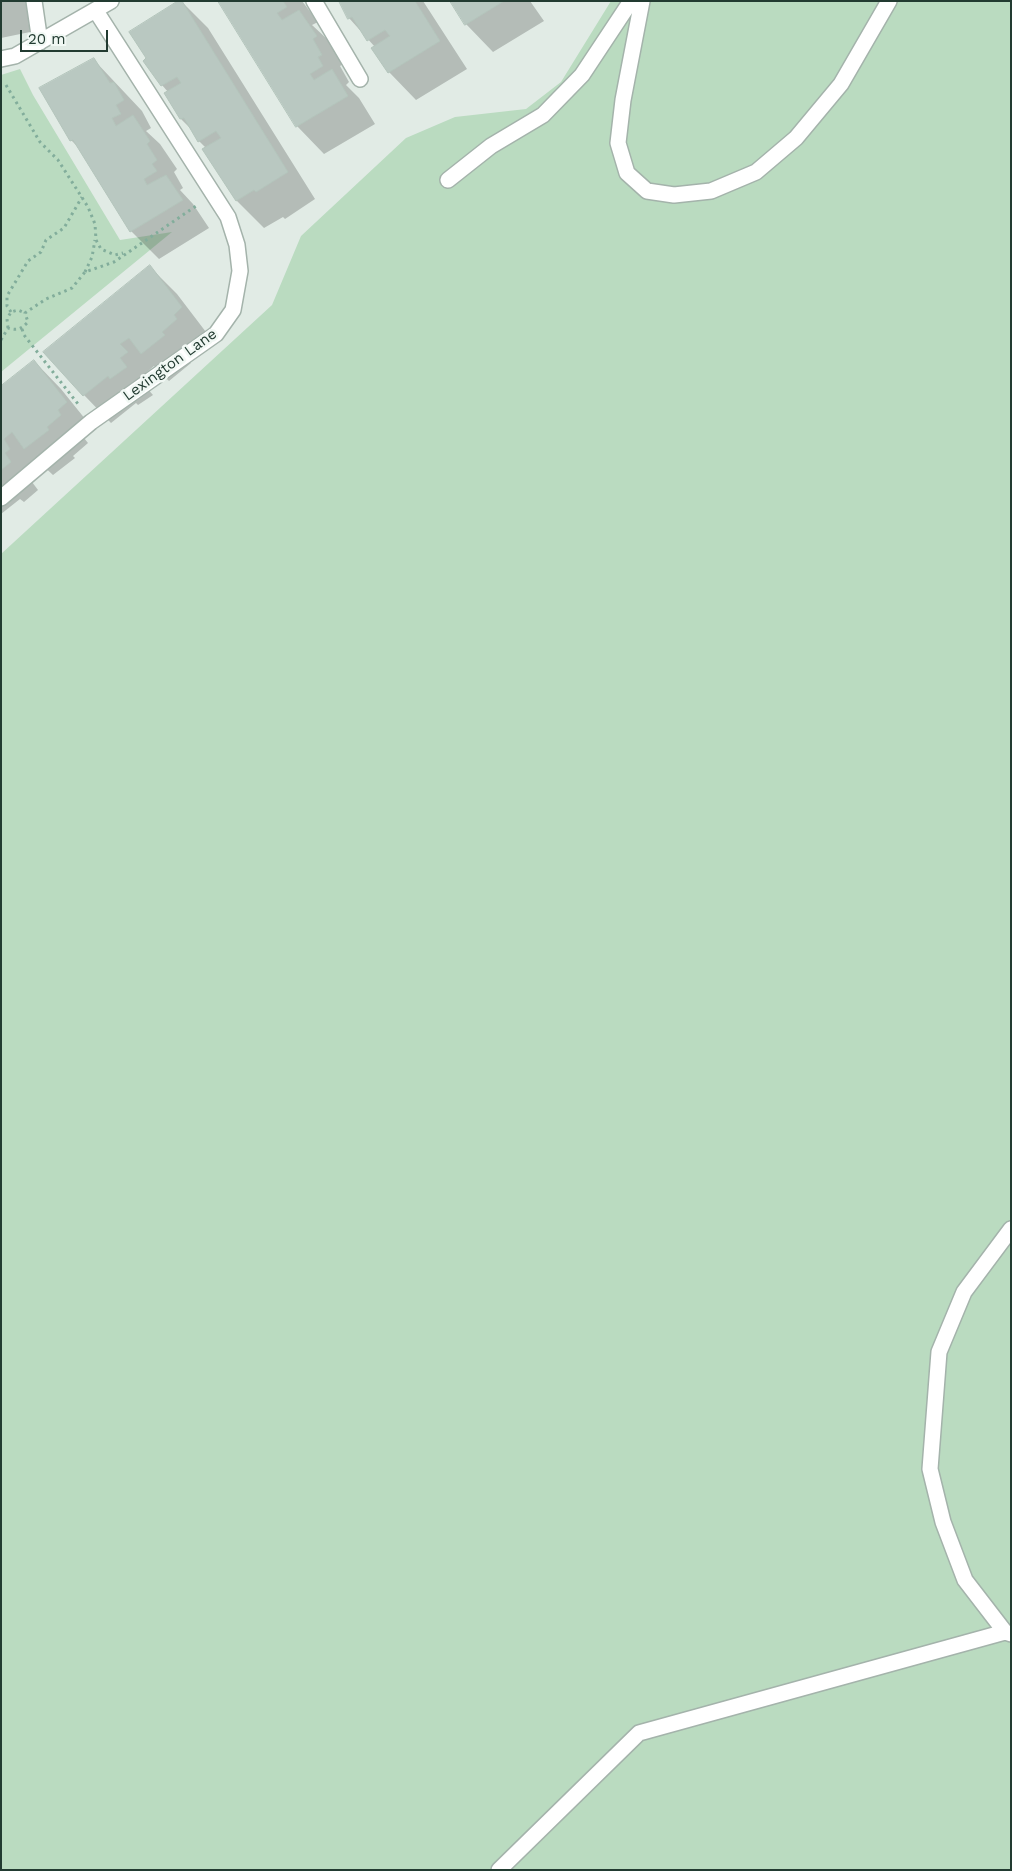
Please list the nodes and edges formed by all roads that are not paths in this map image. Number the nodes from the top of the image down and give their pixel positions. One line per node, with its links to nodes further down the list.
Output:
1 (34, 1): 8 (street)
2 (112, 1): 7 (street)
3 (314, 1): 10 (street)
4 (631, 1): 11 (street)
5 (642, 1): 6 (street)
6 (888, 1)
7 (96, 11): 8 (street); 12 (street, Lexington Lane)
8 (40, 42): 9 (street)
9 (1, 59)
10 (360, 79)
11 (448, 180)
12 (1, 498)
13 (1011, 1229): 14 (street)
14 (1008, 1633): 15 (street)
15 (499, 1870)

